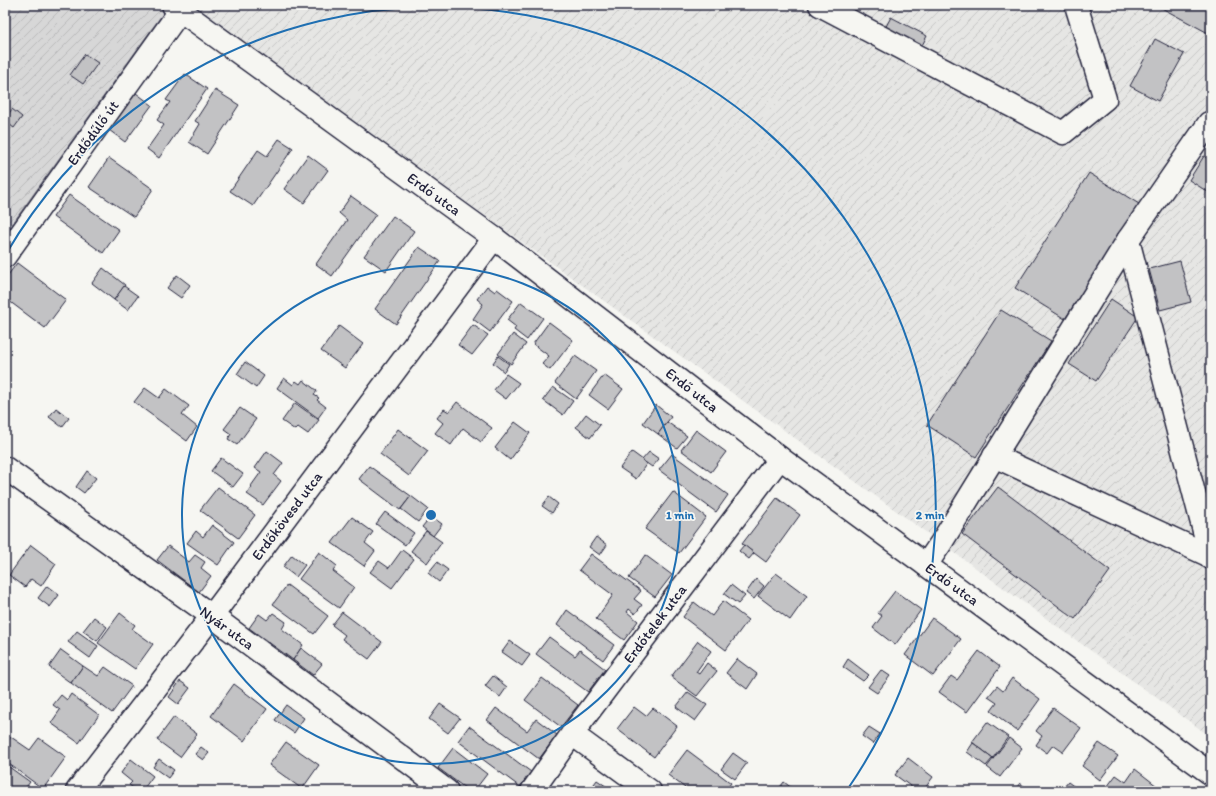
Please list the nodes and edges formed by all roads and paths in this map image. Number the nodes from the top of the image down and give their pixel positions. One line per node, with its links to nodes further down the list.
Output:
1 (820, 5): 2 (street)
2 (1076, 5)
3 (177, 8): 5 (street, Erdő utca); 7 (street, Erdődűlő út)
4 (1211, 125): 6 (street)
5 (494, 238): 9 (street, Erdő utca); 13 (street, Erdőkövesd utca)
6 (1128, 240): 8 (street); 11 (street)
7 (5, 256)
8 (994, 456): 11 (street); 12 (street)
9 (780, 458): 12 (street, Erdő utca); 14 (street, Erdőtelek utca)
10 (5, 468): 13 (street, Nyár utca)
11 (1211, 557)
12 (926, 565): 15 (street, Erdő utca)
13 (212, 616): 16 (street, Erdőkövesd utca); 17 (street, Nyár utca)
14 (572, 734): 18 (street, Erdőtelek utca); 19 (street)
15 (1211, 774)
16 (77, 791)
17 (447, 791)
18 (532, 791)
19 (650, 791)

